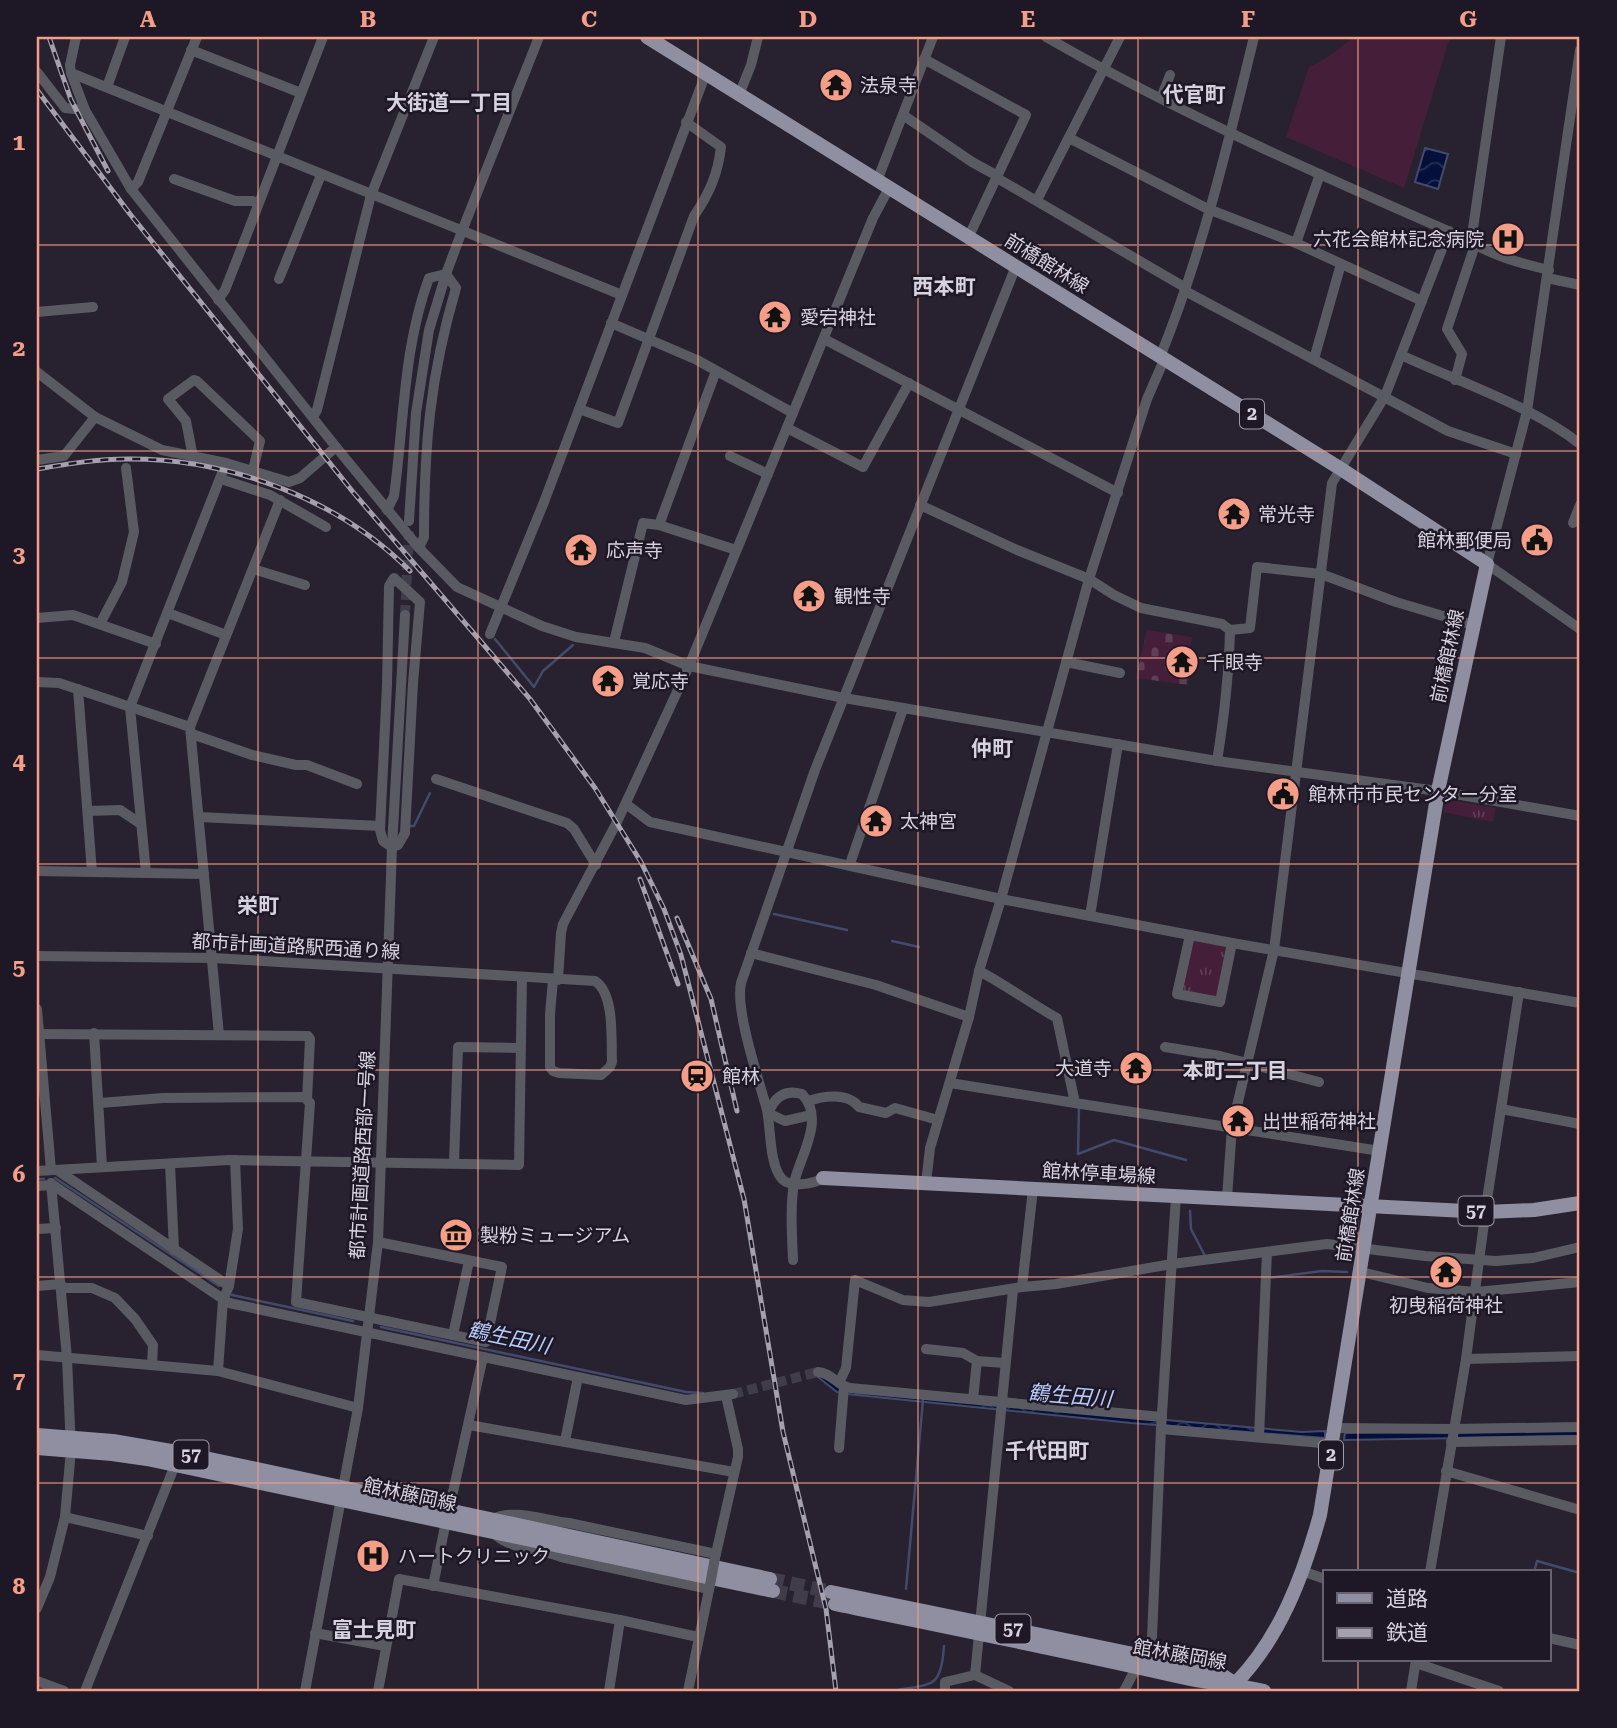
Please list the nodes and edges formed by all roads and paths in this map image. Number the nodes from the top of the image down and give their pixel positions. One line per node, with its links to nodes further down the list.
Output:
1 (76, 37): 19 (street)
2 (125, 37): 22 (street)
3 (197, 37): 14 (street)
4 (434, 37): 40 (street)
5 (539, 37): 44 (street)
6 (758, 37): 24 (street)
7 (933, 37): 16 (street)
8 (1046, 37): 17 (street)
9 (1120, 37): 17 (street)
10 (1254, 37): 31 (street)
11 (1501, 37): 48 (street)
12 (318, 38): 23 (street)
13 (657, 39): 20 (main road, 前橋館林線 / 2)
14 (191, 50): 23 (street); 28 (street)
15 (1580, 50): 26 (street)
16 (925, 59): 29 (street); 37 (street)
17 (1103, 69): 25 (street); 32 (street)
18 (37, 72): 27 (street)
19 (71, 73): 22 (street); 27 (street)
20 (706, 73): 24 (main road, 前橋館林線 / 2); 30 (street)
21 (1170, 75): 25 (street)
22 (107, 87): 28 (street)
23 (301, 93): 33 (street)
24 (739, 95): 38 (main road, 前橋館林線 / 2)
25 (1161, 98): 31 (street)
26 (1577, 102): 52 (street)
27 (85, 110): 39 (street)
28 (166, 112): 33 (street); 39 (street)
29 (903, 115): 37 (street); 38 (street)
30 (686, 122): 56 (street); 63 (street)
31 (1231, 133): 35 (street); 43 (street)
32 (1069, 138): 41 (street); 43 (street)
33 (276, 156): 34 (street); 42 (street)
34 (321, 174): 40 (street); 53 (street)
35 (1320, 174): 45 (street); 47 (street)
36 (174, 178): 42 (street)
37 (997, 178): 41 (street); 46 (street)
38 (883, 184): 46 (main road, 前橋館林線 / 2); 62 (street)
39 (131, 190): 57 (street)
40 (371, 195): 44 (street); 76 (street)
41 (1037, 200): 55 (street)
42 (258, 204): 57 (street)
43 (1209, 209): 47 (street); 55 (street)
44 (462, 231): 51 (street); 56 (street)
45 (1449, 231): 48 (street); 58 (street)
46 (968, 238): 50 (main road, 前橋館林線 / 2)
47 (1296, 243): 49 (street)
48 (1473, 244): 52 (street); 69 (street)
49 (1341, 264): 58 (street); 66 (street)
50 (1016, 266): 65 (main road, 前橋館林線 / 2); 73 (street)
51 (446, 274): 95 (street); 96 (street); 100 (street)
52 (1548, 274): 54 (street); 74 (street)
53 (279, 279)
54 (1580, 285)
55 (1186, 289): 65 (street); 66 (street)
56 (622, 295): 61 (street)
57 (218, 300): 76 (street)
58 (1422, 301): 64 (street)
59 (93, 307): 60 (street)
60 (37, 312)
61 (611, 323): 63 (street); 72 (street)
62 (824, 339): 70 (street); 75 (street)
63 (648, 340): 67 (street); 72 (street)
64 (1401, 355): 69 (street); 71 (street)
65 (1162, 358): 87 (main road, 前橋館林線 / 2); 91 (street)
66 (1314, 359): 71 (street)
67 (716, 371): 75 (street); 98 (street)
68 (37, 372): 77 (street)
69 (1455, 380): 74 (street)
70 (909, 383): 73 (street); 78 (street)
71 (1385, 396): 81 (street); 87 (street)
72 (579, 409): 107 (street)
73 (959, 409): 91 (street); 93 (street)
74 (1527, 411): 79 (street); 81 (street)
75 (793, 413): 78 (street)
76 (313, 417): 80 (street)
77 (95, 418): 83 (street); 84 (street)
78 (787, 428): 89 (street)
79 (1580, 444)
80 (336, 447): 88 (street); 95 (street)
81 (1516, 454): 102 (street)
82 (730, 456): 89 (street)
83 (193, 457): 85 (street); 88 (street)
84 (37, 460)
85 (226, 463): 88 (street); 90 (street)
86 (126, 468): 111 (street)
87 (1340, 469): 102 (main road, 前橋館林線 / 2); 104 (street)
88 (253, 470)
89 (768, 474): 101 (street)
90 (221, 480): 92 (street); 108 (street)
91 (1118, 493): 105 (street)
92 (280, 500): 99 (street); 103 (street)
93 (920, 505): 105 (street); 124 (street)
94 (1580, 505): 97 (street)
95 (387, 510): 100 (street)
96 (409, 521)
97 (1573, 523)
98 (659, 525): 101 (street); 117 (street)
99 (326, 527)
100 (419, 548): 107 (street)
101 (736, 550): 120 (street)
102 (1487, 564): 112 (main road, 前橋館林線 / 2); 113 (street)
103 (253, 569): 106 (street); 116 (street)
104 (1321, 574): 112 (street); 114 (street); 131 (street)
105 (1089, 579): 114 (street); 119 (street)
106 (305, 585)
107 (500, 608): 115 (street); 117 (street)
108 (168, 614): 116 (street); 118 (street)
109 (405, 615): 141 (street, 都市計画道路西部一号線)
110 (37, 618): 111 (street)
111 (100, 624): 118 (street)
112 (1474, 625): 134 (main road, 前橋館林線 / 2)
113 (1580, 629)
114 (1230, 631): 130 (street)
115 (490, 634)
116 (226, 635): 127 (street)
117 (614, 642): 120 (street)
118 (156, 644): 125 (street)
119 (1066, 662): 121 (street); 128 (street)
120 (689, 666): 124 (street); 135 (street)
121 (1120, 673)
122 (37, 682): 123 (street)
123 (78, 689): 125 (street); 136 (street)
124 (844, 698): 126 (street); 142 (street)
125 (131, 707): 127 (street); 139 (street)
126 (903, 709): 128 (street); 143 (street)
127 (191, 731): 133 (street); 138 (street)
128 (1046, 732): 129 (street); 149 (street)
129 (1118, 744): 130 (street); 150 (street)
130 (1217, 761): 131 (street)
131 (1298, 773): 134 (street); 153 (street)
132 (436, 779): 144 (street)
133 (357, 784)
134 (1438, 791): 137 (street); 159 (main road, 前橋館林線 / 2)
135 (626, 804): 142 (street); 144 (street)
136 (88, 811): 139 (street); 146 (street)
137 (1580, 816)
138 (199, 817): 140 (street); 148 (street)
139 (141, 824): 147 (street)
140 (380, 827): 141 (street); 141 (street)
141 (392, 847): 157 (street, 都市計画道路西部一号線)
142 (785, 852): 143 (street); 154 (street)
143 (850, 864): 149 (street)
144 (596, 865): 161 (street)
145 (37, 871): 146 (street)
146 (92, 872): 147 (street)
147 (146, 873): 148 (street)
148 (204, 874): 156 (street)
149 (1001, 899): 150 (street); 158 (street)
150 (1090, 916): 151 (street)
151 (1190, 934): 152 (street); 152 (street)
152 (1232, 943): 153 (street)
153 (1274, 950): 159 (street); 171 (street)
154 (751, 953): 165 (street); 172 (street)
155 (37, 956): 156 (street, 都市計画道路駅西通り線)
156 (213, 958): 157 (street, 都市計画道路駅西通り線); 168 (street)
157 (388, 968): 160 (street, 都市計画道路駅西通り線); 190 (street, 都市計画道路西部一号線)
158 (979, 971): 165 (street); 179 (street)
159 (1408, 972): 162 (street); 186 (main road, 前橋館林線 / 2)
160 (522, 978): 161 (street, 都市計画道路駅西通り線); 170 (street)
161 (556, 980): 161 (street)
162 (1519, 992): 163 (street); 180 (street)
163 (1580, 1003)
164 (37, 1009): 167 (street)
165 (969, 1017): 174 (street)
166 (94, 1033): 167 (street); 168 (street); 178 (street)
167 (38, 1034): 194 (street)
168 (219, 1035): 176 (street)
169 (1165, 1047): 171 (street)
170 (520, 1048): 191 (street); 191 (street)
171 (1247, 1062): 173 (street); 185 (street)
172 (757, 1073): 175 (street); 181 (street)
173 (1319, 1082)
174 (950, 1083): 179 (street); 183 (street)
175 (778, 1096): 177 (street); 181 (street)
176 (307, 1100): 178 (street); 189 (street)
177 (808, 1101): 183 (street); 187 (street)
178 (100, 1103): 193 (street)
179 (1075, 1103): 185 (street)
180 (1501, 1109): 184 (street); 205 (street)
181 (770, 1115): 182 (street); 197 (street)
182 (807, 1116)
183 (938, 1120): 196 (street)
184 (1580, 1124)
185 (1232, 1127): 186 (street); 202 (street)
186 (1380, 1151): 204 (main road, 前橋館林線 / 2)
187 (805, 1154): 195 (street); 197 (street)
188 (235, 1160): 189 (street); 192 (street); 221 (street)
189 (307, 1160): 190 (street); 225 (street)
190 (380, 1161): 191 (street); 208 (street, 都市計画道路西部一号線)
191 (454, 1163)
192 (170, 1164): 193 (street); 211 (street)
193 (102, 1167): 194 (street)
194 (48, 1170): 198 (street); 211 (street)
195 (823, 1178): 196 (main road, 館林停車場線); 197 (street)
196 (926, 1183): 200 (main road, 館林停車場線)
197 (794, 1184): 213 (street)
198 (53, 1185): 199 (street); 206 (street); 224 (street)
199 (37, 1186)
200 (1033, 1189): 201 (main road, 館林停車場線); 222 (street)
201 (1176, 1196): 202 (main road, 館林停車場線); 216 (street)
202 (1227, 1198): 204 (main road, 館林停車場線)
203 (1580, 1203): 205 (main road, 57)
204 (1372, 1206): 205 (main road, 57); 210 (main road, 前橋館林線 / 2)
205 (1485, 1212): 214 (street)
206 (56, 1228): 207 (street); 220 (street)
207 (37, 1229)
208 (378, 1242): 215 (street); 225 (street, 都市計画道路西部一号線)
209 (1580, 1247): 214 (street)
210 (1365, 1248): 212 (street); 214 (street); 217 (main road, 前橋館林線 / 2)
211 (174, 1250): 221 (street)
212 (1267, 1252): 216 (street); 248 (street)
213 (793, 1260)
214 (1479, 1260): 223 (street)
215 (469, 1261): 227 (street); 227 (street)
216 (1172, 1264): 222 (street); 244 (street)
217 (1361, 1272): 223 (street); 247 (main road, 前橋館林線 / 2)
218 (1580, 1282): 223 (street)
219 (37, 1286): 220 (street)
220 (61, 1286): 232 (street); 236 (street)
221 (229, 1286): 224 (street)
222 (1017, 1288): 235 (street); 240 (street)
223 (1476, 1292): 233 (street)
224 (223, 1300): 226 (street); 237 (street)
225 (370, 1317): 226 (street, 都市計画道路西部一号線); 227 (street)
226 (368, 1333): 231 (street); 243 (street, 都市計画道路西部一号線)
227 (453, 1335)
228 (926, 1349): 234 (street)
229 (37, 1355): 232 (street)
230 (1580, 1356): 233 (street)
231 (483, 1357): 239 (street); 245 (street)
232 (67, 1358): 236 (street); 253 (street)
233 (1466, 1359): 250 (street)
234 (977, 1361): 235 (street); 241 (street)
235 (1005, 1363): 242 (street)
236 (152, 1365): 237 (street)
237 (218, 1371): 243 (street)
238 (818, 1372): 240 (street)
239 (578, 1377): 252 (street); 259 (street)
240 (842, 1388): 241 (street); 256 (street)
241 (973, 1399): 242 (street)
242 (1000, 1405): 244 (street); 276 (street)
243 (358, 1408): 260 (street, 都市計画道路西部一号線)
244 (1162, 1423): 248 (street); 282 (street)
245 (468, 1425): 252 (street); 262 (street)
246 (1580, 1427): 250 (street)
247 (1336, 1428): 250 (street); 254 (main road, 前橋館林線 / 2)
248 (1259, 1433): 254 (street)
249 (37, 1435): 253 (main road, 館林藤岡線 / 57)
250 (1452, 1435): 251 (street); 258 (street)
251 (1580, 1440)
252 (565, 1441): 259 (street)
253 (71, 1443): 255 (main road, 館林藤岡線 / 57); 257 (main road, 館林藤岡線 / 57); 260 (main road, 館林藤岡線 / 57); 263 (street)
254 (1333, 1444): 268 (main road, 前橋館林線 / 2)
255 (37, 1448)
256 (839, 1448)
257 (174, 1465): 260 (main road, 館林藤岡線 / 57); 265 (street)
258 (1446, 1471): 261 (street); 267 (street)
259 (734, 1472): 266 (street)
260 (342, 1493): 262 (main road, 館林藤岡線 / 57); 277 (street, 都市計画道路西部一号線)
261 (1580, 1510)
262 (447, 1515): 264 (main road, 館林藤岡線 / 57); 271 (street)
263 (65, 1517): 265 (street); 274 (street)
264 (493, 1525): 266 (street); 270 (main road, 館林藤岡線 / 57); 272 (street)
265 (148, 1536): 289 (street)
266 (716, 1556): 272 (street, bridge)
267 (1430, 1570)
268 (1302, 1571): 269 (street); 287 (main road, 前橋館林線 / 2)
269 (1323, 1578)
270 (771, 1585)
271 (433, 1586): 275 (street); 281 (street)
272 (710, 1587): 278 (street)
273 (833, 1598): 276 (main road, 館林藤岡線 / 57)
274 (37, 1608)
275 (620, 1620): 278 (street); 292 (street)
276 (979, 1628): 282 (main road, 館林藤岡線 / 57); 285 (street)
277 (315, 1633): 281 (street); 290 (street, 都市計画道路西部一号線)
278 (698, 1637): 293 (street)
279 (1550, 1638): 280 (street)
280 (1580, 1645)
281 (385, 1646): 291 (street)
282 (1140, 1661): 287 (main road, 館林藤岡線 / 57); 296 (street)
283 (1416, 1662): 298 (street)
284 (1419, 1662): 299 (street)
285 (975, 1675): 294 (street); 295 (street)
286 (37, 1681): 288 (street)
287 (1230, 1687): 297 (main road)
288 (64, 1691)
289 (85, 1691)
290 (305, 1691)
291 (378, 1691)
292 (609, 1691)
293 (688, 1691)
294 (945, 1691)
295 (1009, 1691)
296 (1124, 1691)
297 (1264, 1691)
298 (1411, 1691)
299 (1499, 1691)

